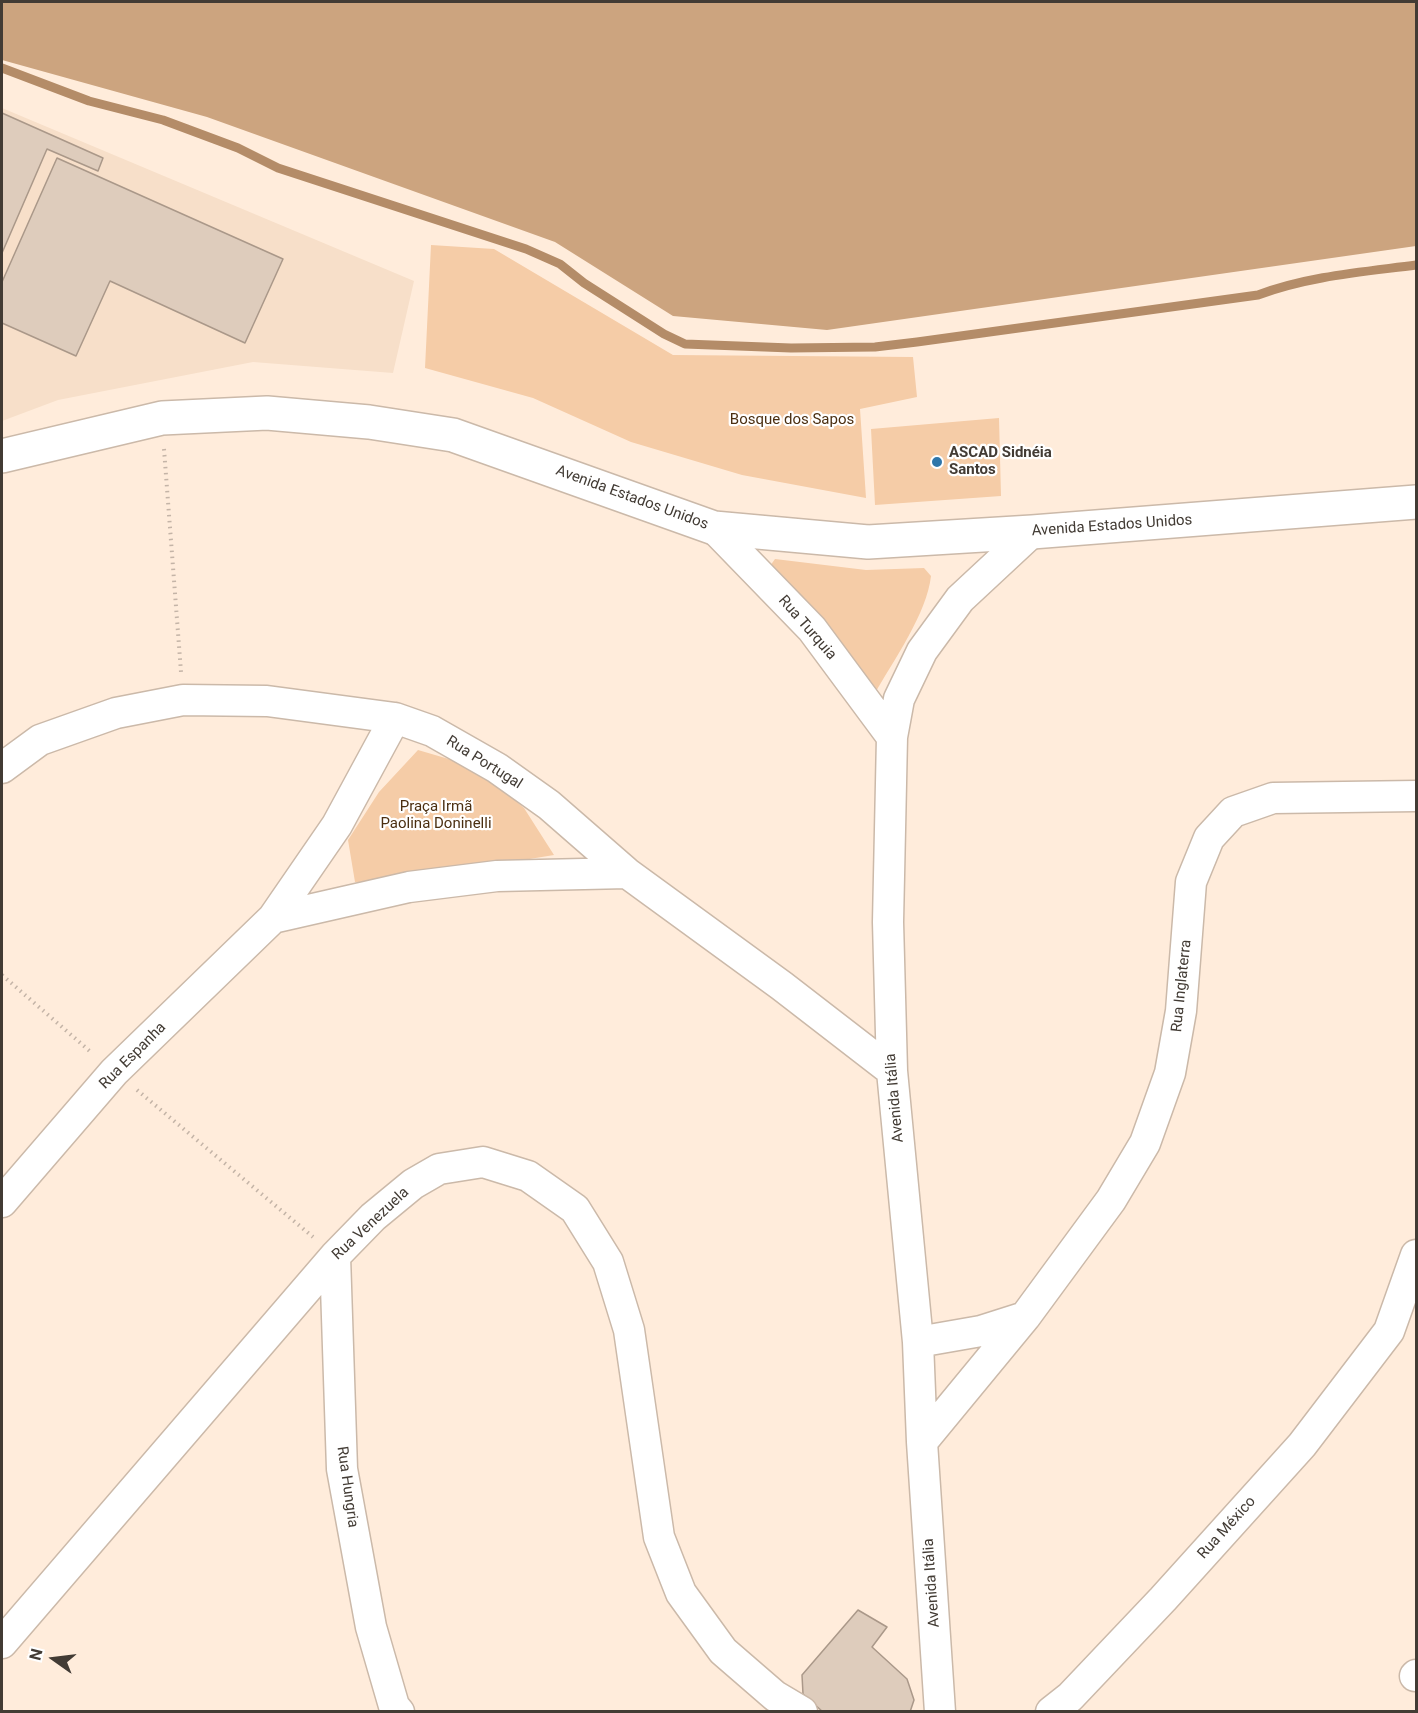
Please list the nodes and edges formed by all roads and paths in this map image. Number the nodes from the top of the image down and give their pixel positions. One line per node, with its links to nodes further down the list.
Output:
1 (162, 418): 2 (street, Avenida Estados Unidos); 4 (street, Avenida Estados Unidos); 6 (path)
2 (2, 456)
3 (1416, 502): 5 (street, Avenida Estados Unidos)
4 (714, 528): 5 (street, Avenida Estados Unidos); 8 (street, Rua Turquia)
5 (1032, 532): 8 (street, Avenida Itália)
6 (183, 700): 7 (street, Rua Portugal); 9 (street, Rua Portugal)
7 (395, 718): 11 (street, Rua Portugal); 12 (street, Rua Espanha)
8 (892, 737): 14 (street, Avenida Itália)
9 (2, 768)
10 (1416, 796): 19 (street, Rua Inglaterra)
11 (627, 873): 12 (street); 14 (street, Rua Portugal)
12 (273, 918): 15 (street, Rua Espanha)
13 (2, 975): 15 (path)
14 (892, 1071): 21 (street, Avenida Itália)
15 (114, 1072): 16 (street, Rua Espanha); 18 (path)
16 (2, 1202)
17 (1416, 1255): 20 (street, Rua México)
18 (335, 1256): 23 (street, Rua Venezuela); 24 (street, Rua Hungria); 25 (street, Rua Venezuela)
19 (1025, 1317): 21 (street); 22 (street, Rua Inglaterra)
20 (1403, 1329): 27 (street, Rua México)
21 (918, 1342): 22 (street, Avenida Itália)
22 (922, 1442): 26 (street, Avenida Itália)
23 (2, 1643)
24 (391, 1710)
25 (802, 1712)
26 (940, 1712)
27 (1051, 1712)

